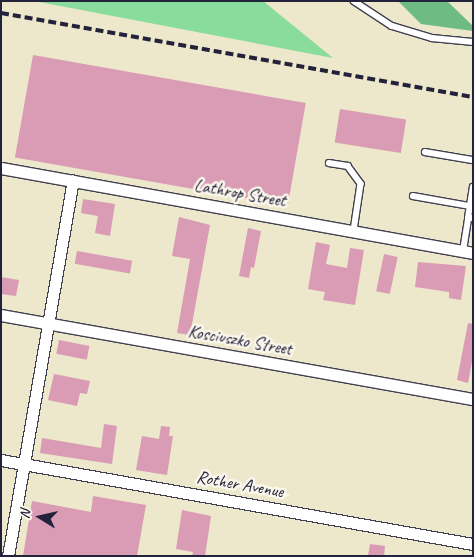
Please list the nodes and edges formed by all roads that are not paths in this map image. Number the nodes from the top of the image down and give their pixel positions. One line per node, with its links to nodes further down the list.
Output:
1 (354, 1): 2 (lane)
2 (473, 42)
3 (425, 152): 4 (lane)
4 (473, 160)
5 (329, 163): 12 (lane)
6 (1, 168): 7 (street, Lathrop Street)
7 (72, 181): 12 (street, Lathrop Street); 15 (street)
8 (473, 187): 10 (lane)
9 (412, 196): 10 (lane)
10 (470, 206): 11 (lane)
11 (470, 218): 13 (lane)
12 (354, 231): 13 (street, Lathrop Street)
13 (468, 252)
14 (1, 315): 15 (street, Kosciuszko Street)
15 (48, 324): 16 (street, Kosciuszko Street); 18 (street)
16 (473, 399)
17 (1, 460): 18 (street, Rother Avenue)
18 (24, 464): 19 (street, Rother Avenue); 20 (street)
19 (473, 544)
20 (8, 556)

